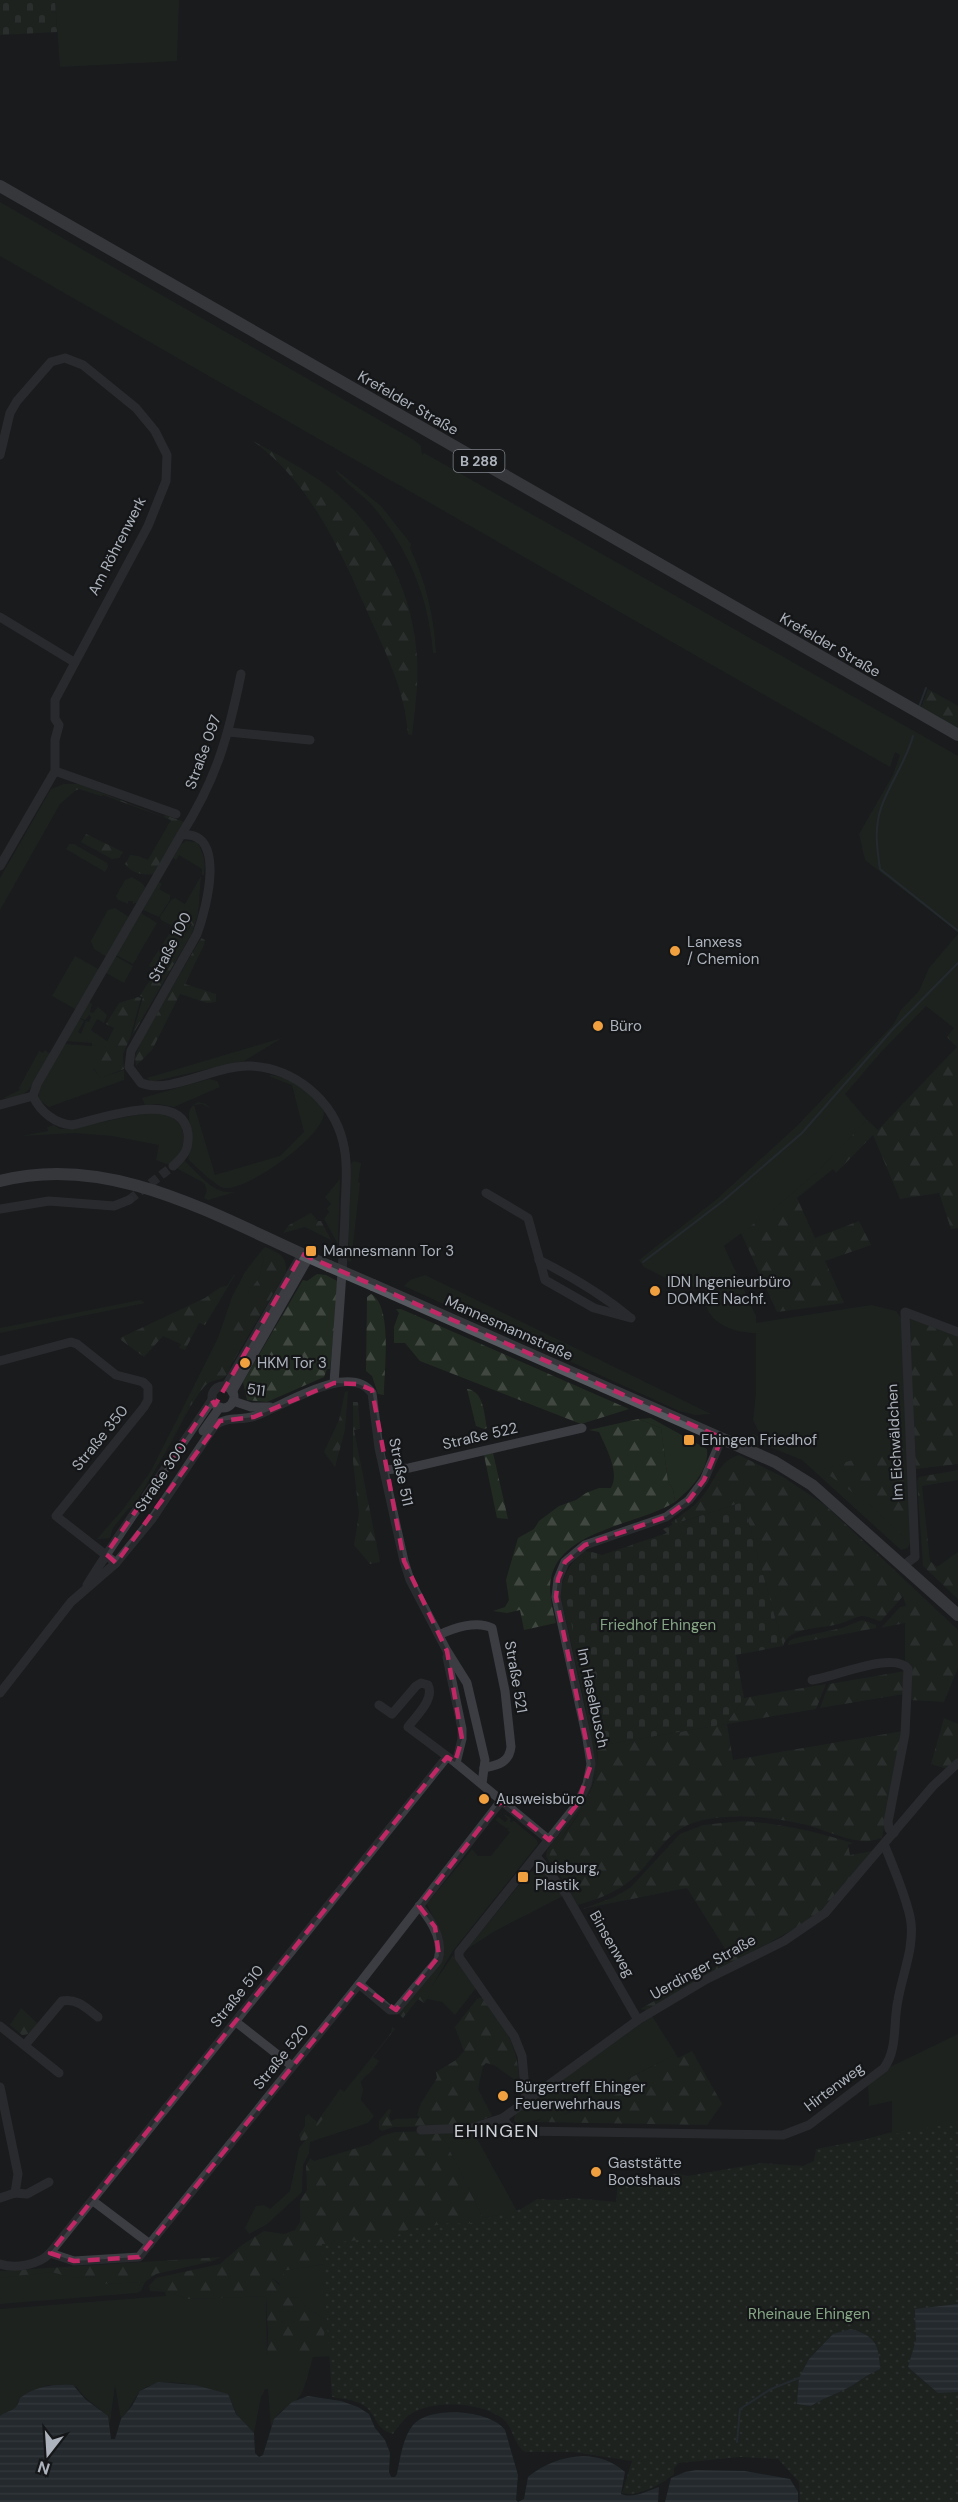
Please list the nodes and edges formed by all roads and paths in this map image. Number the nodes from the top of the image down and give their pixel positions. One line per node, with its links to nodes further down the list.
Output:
1 (0, 186): 8 (main road, Krefelder Straße / B 288)
2 (0, 195): 10 (main road, Krefelder Straße / B 288)
3 (0, 455): 5 (street, Am Röhrenwerk)
4 (0, 617): 5 (street)
5 (74, 662): 11 (street, Am Röhrenwerk)
6 (241, 674): 7 (street, Straße 097)
7 (229, 732): 9 (street); 13 (street, Straße 097)
8 (958, 735)
9 (310, 740)
10 (958, 744)
11 (55, 771): 12 (street); 14 (street)
12 (176, 814)
13 (181, 835): 15 (street); 26 (street, Straße 100)
14 (0, 866)
15 (33, 1096): 16 (street); 17 (street)
16 (0, 1105)
17 (173, 1166)
18 (0, 1181): 22 (main road, Mannesmannstraße)
19 (486, 1193): 23 (street)
20 (129, 1200): 21 (street)
21 (0, 1209)
22 (305, 1256): 27 (street); 31 (main road, Mannesmannstraße, bridge)
23 (539, 1260): 23 (street)
24 (958, 1332): 36 (street, Im Eichwäldchen)
25 (0, 1361): 34 (street, Straße 350)
26 (334, 1383): 29 (street, Straße 511); 32 (street, Straße 511)
27 (230, 1393): 28 (street); 28 (street); 29 (street, 511)
28 (216, 1404): 33 (street); 34 (street, Straße 300)
29 (276, 1406): 33 (street, Straße 300)
30 (582, 1428): 32 (street, Straße 522)
31 (722, 1438): 36 (main road, Mannesmannstraße); 51 (street, Im Haselbusch)
32 (384, 1470): 39 (street, Straße 511)
33 (168, 1496): 35 (street, Straße 300)
34 (106, 1554): 35 (street, Straße 350); 37 (street, Straße 300)
35 (116, 1563): 37 (street, Straße 300)
36 (904, 1565): 38 (main road, Mannesmannstraße)
37 (84, 1590): 42 (street, Straße 300)
38 (958, 1615)
39 (439, 1635): 40 (street, Straße 511); 47 (street, Straße 521)
40 (447, 1651): 45 (street, Straße 511); 47 (street, Straße 511)
41 (812, 1680): 50 (street)
42 (0, 1693)
43 (380, 1705): 44 (street)
44 (447, 1756): 45 (street); 58 (street, Straße 510)
45 (456, 1763): 48 (street)
46 (958, 1763): 50 (street, Uerdinger Straße)
47 (484, 1768): 48 (street, Straße 511)
48 (482, 1784): 49 (street)
49 (501, 1801): 51 (street); 54 (street, Straße 520)
50 (894, 1833): 52 (street, Uerdinger Straße)
51 (549, 1840): 53 (street, Im Haselbusch)
52 (884, 1844): 57 (street, Uerdinger Straße); 65 (street, Hirtenweg)
53 (536, 1856): 57 (street, Binsenweg); 64 (street, Im Haselbusch)
54 (419, 1906): 55 (street, Straße 520); 55 (street)
55 (359, 1984): 61 (street, Straße 520)
56 (99, 2018): 60 (street)
57 (638, 2020): 64 (street, Uerdinger Straße)
58 (236, 2022): 61 (street); 70 (street, Straße 510)
59 (0, 2025): 60 (street)
60 (25, 2045): 62 (street)
61 (292, 2066): 71 (street, Straße 520)
62 (59, 2073)
63 (0, 2087): 68 (street)
64 (526, 2100): 65 (street, Uerdinger Straße)
65 (503, 2118): 66 (street, Uerdinger Straße)
66 (421, 2130)
67 (49, 2182): 68 (street)
68 (15, 2193): 69 (street)
69 (0, 2198)
70 (93, 2200): 71 (street); 72 (street, Straße 510)
71 (150, 2244): 72 (street, Straße 520)
72 (50, 2253): 73 (street)
73 (0, 2264)

